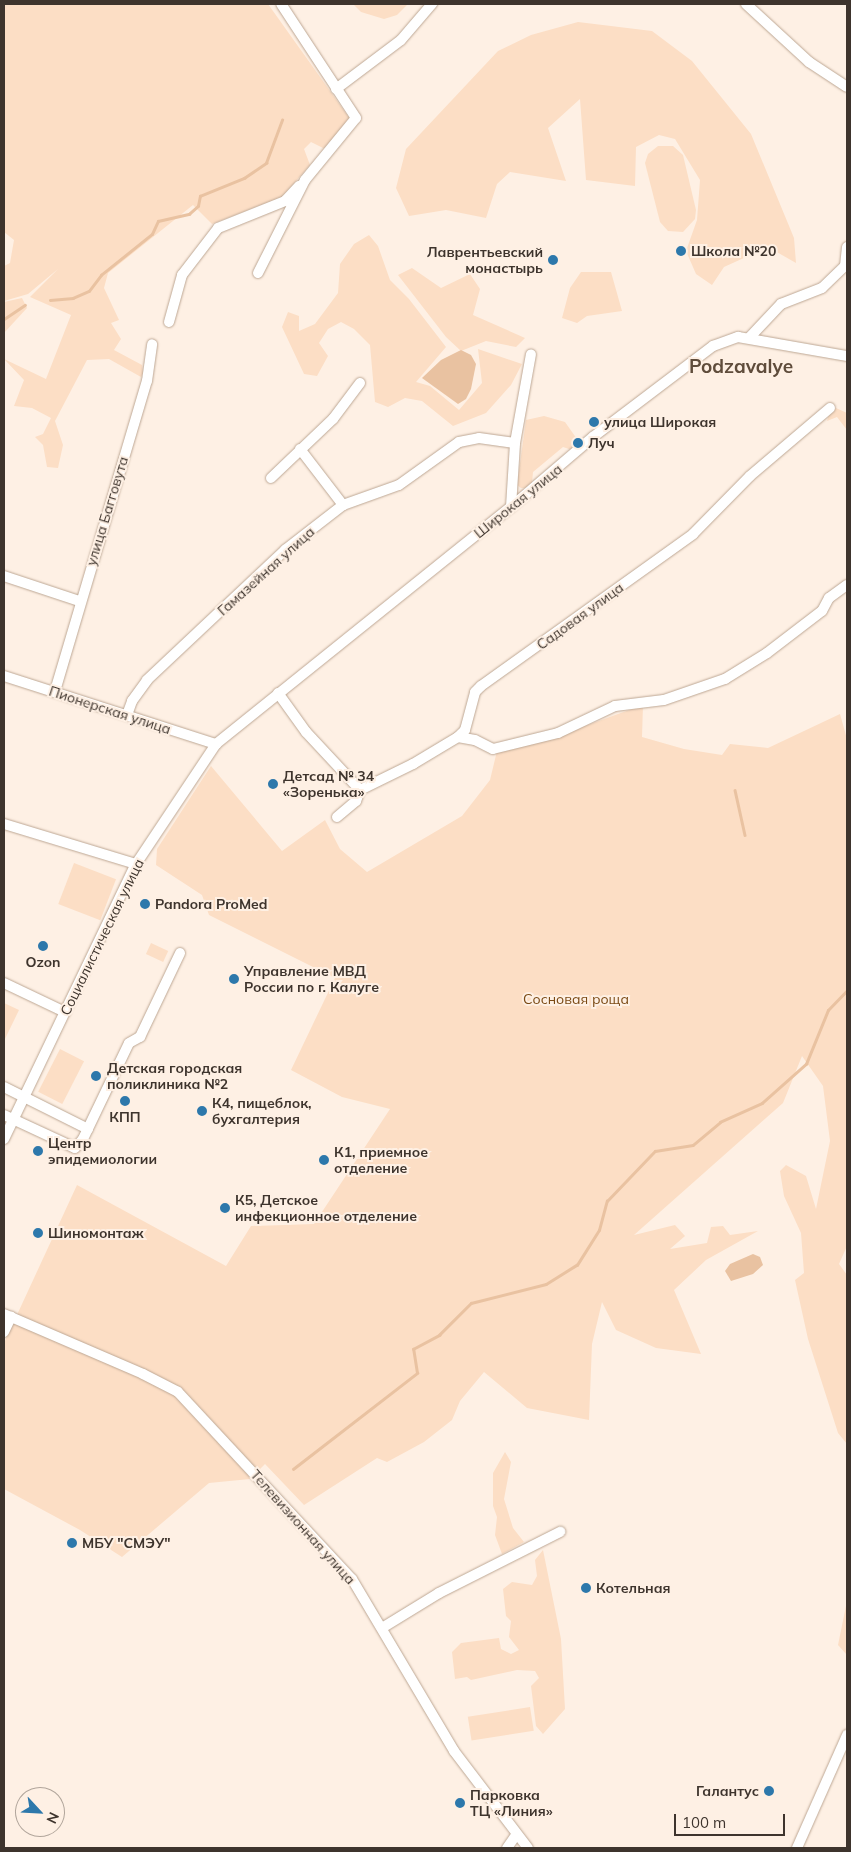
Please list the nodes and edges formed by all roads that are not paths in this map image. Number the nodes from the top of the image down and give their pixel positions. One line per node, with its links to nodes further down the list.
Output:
1 (281, 4): 5 (street)
2 (432, 4): 5 (street)
3 (746, 4): 4 (street)
4 (847, 86)
5 (336, 89): 6 (street)
6 (305, 180): 8 (street); 9 (street)
7 (847, 247): 10 (street)
8 (258, 273)
9 (169, 322)
10 (749, 338): 13 (street, Широкая улица); 20 (street, Широкая улица)
11 (152, 344): 23 (street, улица Багговута)
12 (531, 354): 16 (street)
13 (847, 356)
14 (360, 384): 17 (street)
15 (830, 408): 28 (street, Садовая улица)
16 (514, 443): 19 (street, Гамазейная улица); 20 (street)
17 (300, 449): 18 (street); 19 (street)
18 (271, 478)
19 (343, 505): 27 (street, Гамазейная улица)
20 (511, 507): 26 (street, Широкая улица)
21 (4, 576): 23 (street)
22 (847, 585): 28 (street)
23 (79, 601): 25 (street, улица Багговута)
24 (4, 676): 25 (street, Пионерская улица)
25 (54, 691): 27 (street, Пионерская улица)
26 (278, 693): 29 (street, Широкая улица); 30 (street)
27 (127, 715): 29 (street, Пионерская улица)
28 (458, 737): 30 (street)
29 (216, 744): 33 (street, Социалистическая улица)
30 (360, 790): 31 (street)
31 (338, 817)
32 (4, 824): 33 (street)
33 (136, 864): 36 (street, Социалистическая улица)
34 (180, 953): 40 (street)
35 (4, 983): 36 (street)
36 (65, 1012): 38 (street, Социалистическая улица)
37 (4, 1087): 38 (street)
38 (24, 1097): 39 (street, Социалистическая улица); 40 (street)
39 (8, 1118): 40 (street); 41 (street, Социалистическая улица)
40 (88, 1129)
41 (4, 1139)
42 (7, 1316): 43 (street); 45 (street, Телевизионная улица)
43 (4, 1332)
44 (560, 1532): 45 (street)
45 (382, 1628): 47 (street, Телевизионная улица)
46 (847, 1735): 50 (street)
47 (516, 1834): 48 (street); 49 (street, Телевизионная улица)
48 (507, 1848)
49 (528, 1848)
50 (797, 1848)

